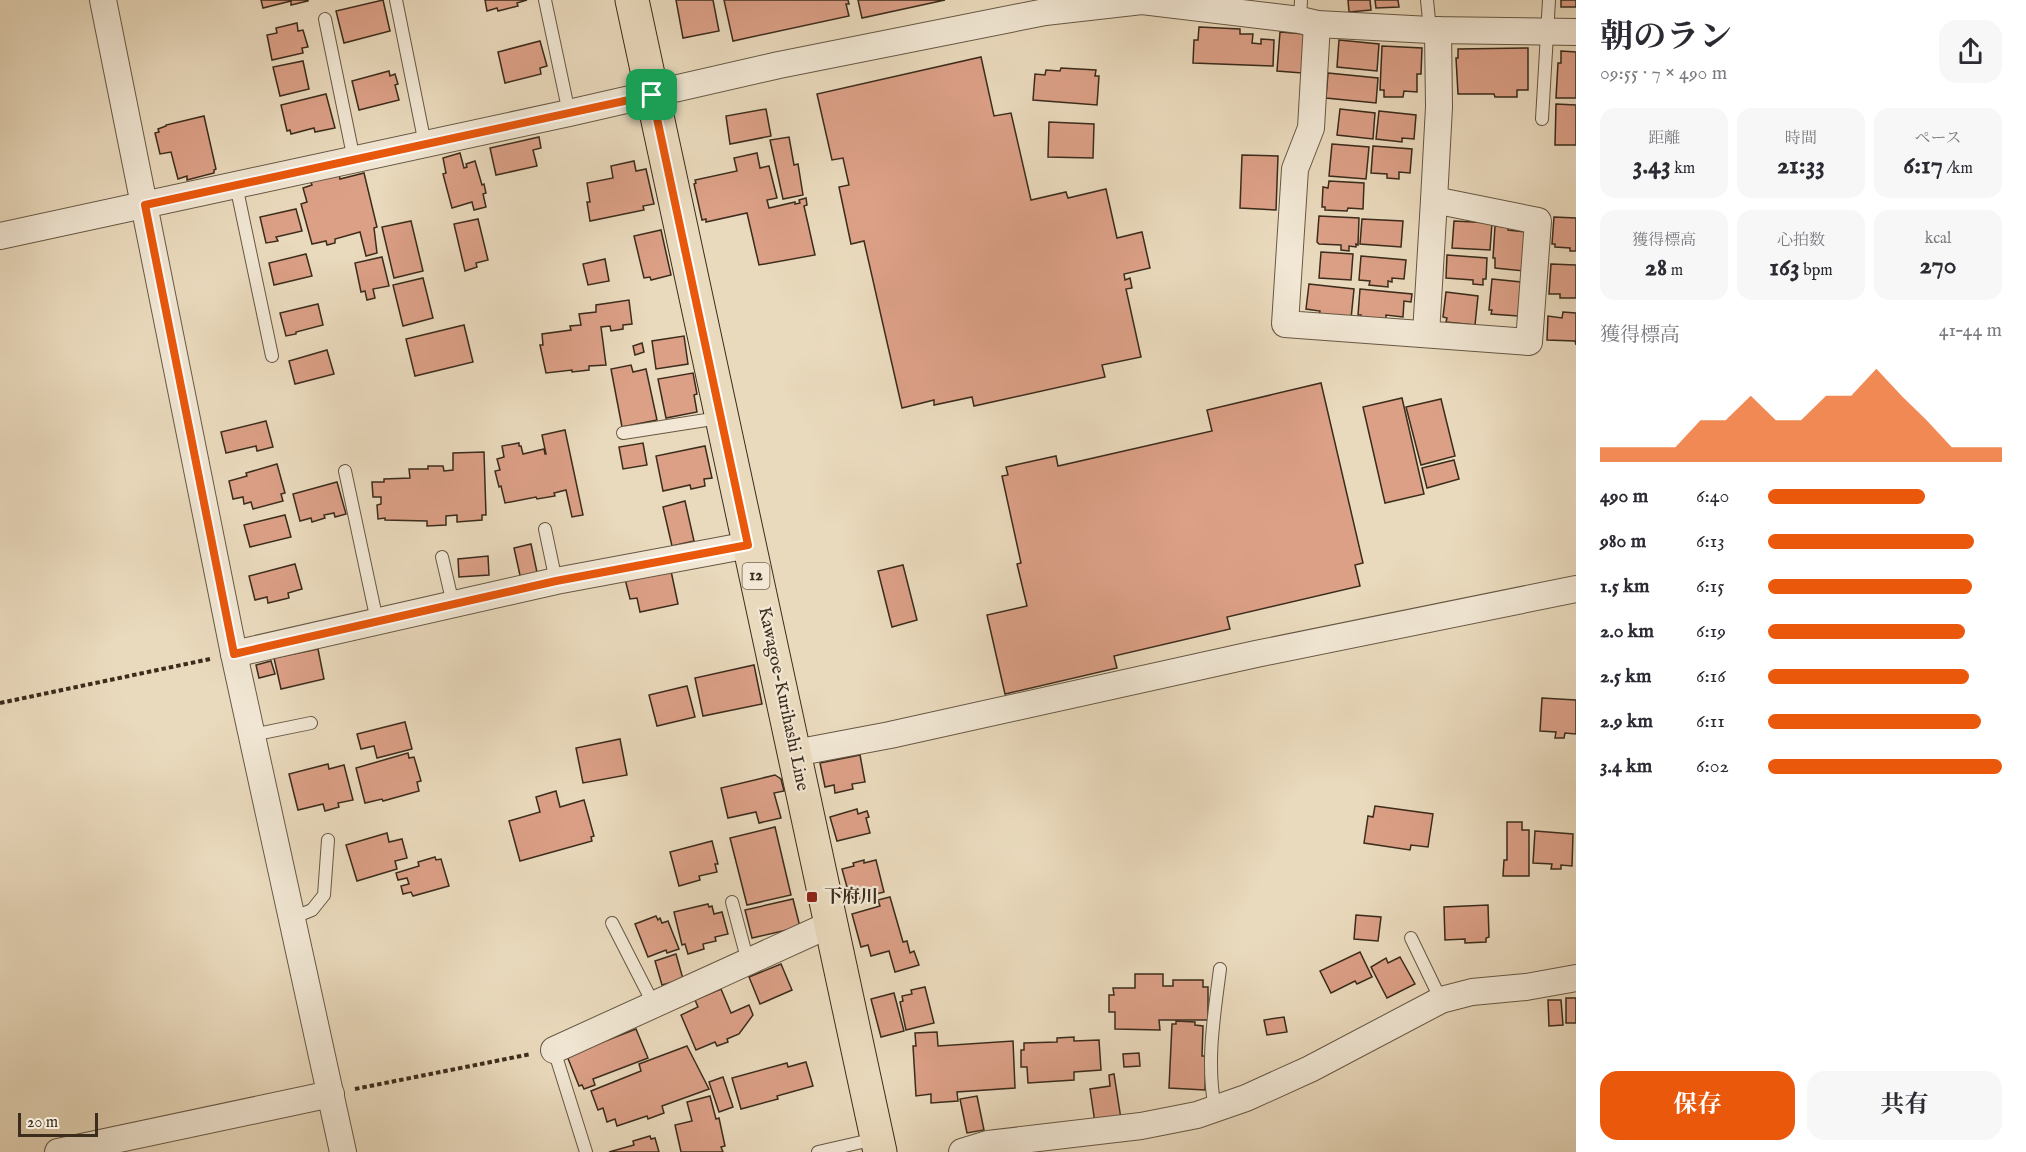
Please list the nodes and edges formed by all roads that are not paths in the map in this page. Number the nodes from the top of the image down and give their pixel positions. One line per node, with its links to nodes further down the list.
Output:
1 (103, 0): 20 (street)
2 (396, 0): 16 (lane)
3 (545, 0): 14 (lane)
4 (632, 0): 13 (main road, Kawagoe-Kurihashi Line / 12)
5 (1426, 0): 10 (lane)
6 (1549, 0): 11 (lane)
7 (1044, 6): 8 (street); 13 (street)
8 (1306, 15): 10 (street); 22 (street)
9 (325, 19): 17 (lane)
10 (1434, 30): 11 (street); 19 (street)
11 (1548, 32): 12 (street); 15 (lane)
12 (1576, 33)
13 (652, 95): 14 (street); 24 (main road, Kawagoe-Kurihashi Line / 12)
14 (569, 113): 16 (street)
15 (1542, 119)
16 (425, 144): 17 (street)
17 (354, 160): 18 (street)
18 (236, 186): 20 (street); 23 (lane)
19 (1434, 200): 22 (street); 22 (street)
20 (145, 205): 21 (street); 34 (street)
21 (0, 236)
22 (1426, 334)
23 (272, 356)
24 (720, 418): 25 (lane); 28 (main road, Kawagoe-Kurihashi Line / 12)
25 (623, 433)
26 (345, 471): 33 (lane)
27 (545, 529): 30 (lane)
28 (748, 545): 30 (street); 37 (main road, Kawagoe-Kurihashi Line / 12)
29 (442, 557): 32 (lane)
30 (556, 581): 32 (street)
31 (1569, 593): 37 (street)
32 (453, 604): 33 (street)
33 (376, 621): 34 (street)
34 (234, 654): 36 (street)
35 (311, 723): 36 (lane)
36 (252, 735): 40 (street)
37 (795, 753): 42 (main road, Kawagoe-Kurihashi Line / 12)
38 (328, 840): 40 (lane)
39 (732, 902): 44 (lane)
40 (292, 918): 50 (street)
41 (612, 923): 48 (lane)
42 (831, 924): 44 (street); 52 (main road, Kawagoe-Kurihashi Line / 12)
43 (1411, 938): 47 (lane)
44 (748, 962): 48 (street)
45 (1220, 969): 51 (lane)
46 (1576, 978): 47 (street)
47 (1441, 999): 51 (street)
48 (654, 1005): 49 (street)
49 (554, 1050): 55 (lane)
50 (331, 1094): 53 (street); 54 (street)
51 (1215, 1109): 57 (street)
52 (879, 1145): 56 (lane)
53 (58, 1152)
54 (343, 1152)
55 (586, 1152)
56 (818, 1152)
57 (962, 1152)

